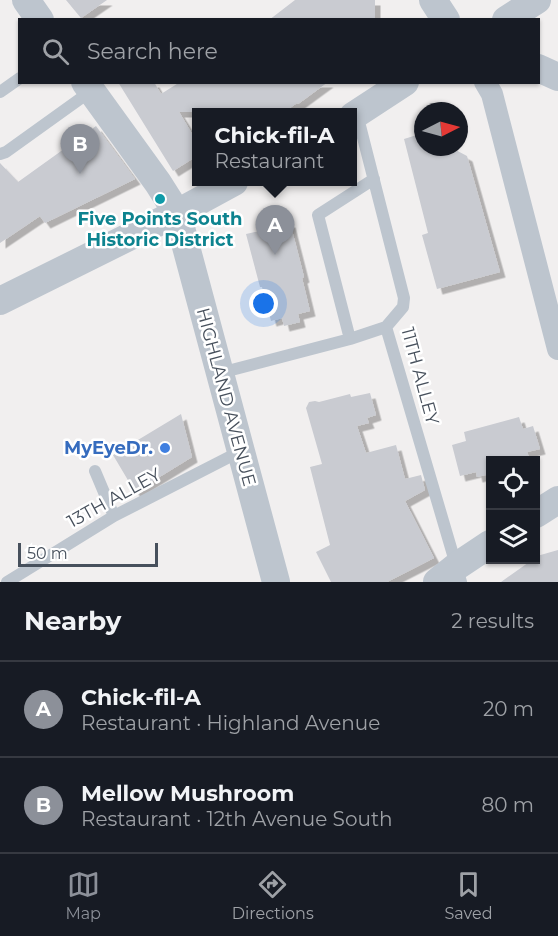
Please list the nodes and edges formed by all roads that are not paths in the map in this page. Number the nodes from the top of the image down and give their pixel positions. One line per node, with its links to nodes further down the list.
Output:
1 (26, 0): 4 (street)
2 (433, 0): 5 (street)
3 (537, 0): 6 (street)
4 (39, 18)
5 (445, 18)
6 (509, 18)
7 (540, 69): 8 (street)
8 (558, 77)
9 (18, 79): 13 (lane)
10 (402, 84): 14 (street)
11 (486, 84): 23 (street)
12 (88, 87): 16 (lane); 19 (street, HIGHLAND AVENUE)
13 (0, 92)
14 (357, 114)
15 (357, 122): 17 (lane, 11TH ALLEY)
16 (0, 154)
17 (374, 179): 21 (lane, 11TH ALLEY); 22 (lane)
18 (227, 186): 19 (street)
19 (177, 213): 20 (street); 24 (street, HIGHLAND AVENUE)
20 (0, 301)
21 (386, 327): 22 (lane); 31 (lane, 11TH ALLEY)
22 (350, 339): 24 (lane)
23 (558, 349)
24 (220, 374): 25 (street, HIGHLAND AVENUE)
25 (241, 451): 29 (lane, 13TH ALLEY); 33 (street, HIGHLAND AVENUE)
26 (95, 471): 29 (lane)
27 (558, 500): 28 (street)
28 (540, 511)
29 (114, 516): 32 (lane, 13TH ALLEY)
30 (486, 547): 31 (street)
31 (451, 577)
32 (7, 582)
33 (276, 582)

